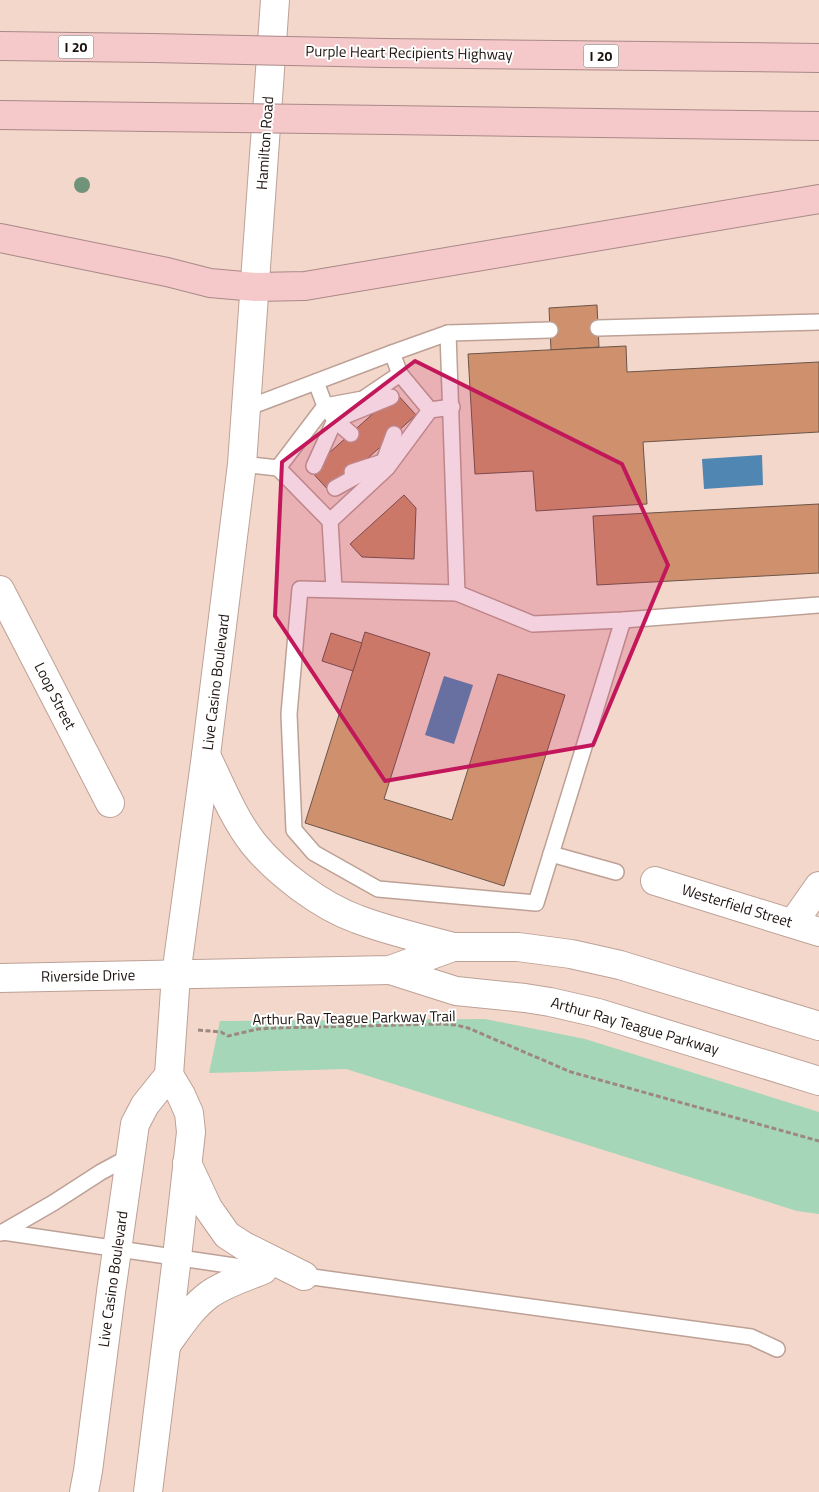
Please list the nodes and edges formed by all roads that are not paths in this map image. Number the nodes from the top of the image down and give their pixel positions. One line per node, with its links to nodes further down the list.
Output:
1 (275, 0): 8 (street, Hamilton Road)
2 (0, 46): 3 (highway, Purple Heart Recipients Highway / I 20, bridge)
3 (819, 58)
4 (0, 115): 5 (highway, bridge)
5 (819, 126)
6 (819, 199): 8 (highway)
7 (0, 238): 8 (highway)
8 (256, 287): 19 (street, Live Casino Boulevard)
9 (819, 322): 10 (lane)
10 (598, 328)
11 (550, 330): 12 (lane)
12 (448, 334): 13 (lane); 18 (lane)
13 (392, 353): 14 (lane); 15 (lane)
14 (400, 374): 17 (lane); 20 (lane)
15 (316, 382): 17 (lane); 19 (lane)
16 (391, 398): 23 (lane)
17 (326, 406): 23 (lane); 30 (lane)
18 (452, 407): 20 (lane); 36 (lane)
19 (247, 408): 28 (street, Live Casino Boulevard)
20 (430, 410): 27 (lane)
21 (375, 412): 23 (lane)
22 (411, 419): 27 (lane)
23 (335, 420): 24 (lane); 26 (lane); 29 (lane)
24 (350, 434)
25 (394, 434): 27 (lane)
26 (332, 450)
27 (380, 462): 31 (lane); 32 (lane); 33 (lane)
28 (242, 464): 30 (lane); 39 (street, Live Casino Boulevard)
29 (314, 466)
30 (278, 468): 33 (lane)
31 (352, 472)
32 (335, 488)
33 (330, 521): 34 (lane)
34 (334, 589): 36 (lane); 41 (lane)
35 (0, 590): 40 (street, Loop Street)
36 (458, 593): 38 (lane)
37 (819, 605): 38 (lane)
38 (623, 620): 41 (lane)
39 (206, 755): 47 (street); 49 (street, Live Casino Boulevard)
40 (110, 803)
41 (551, 854): 42 (lane)
42 (616, 872)
43 (655, 881): 45 (street, Westerfield Street)
44 (819, 886): 45 (street)
45 (793, 923): 46 (street, Westerfield Street)
46 (819, 932)
47 (452, 947): 48 (street, Arthur Ray Teague Parkway); 51 (street, Arthur Ray Teague Parkway)
48 (390, 970): 49 (street, Arthur Ray Teague Parkway); 53 (street, Arthur Ray Teague Parkway)
49 (176, 975): 50 (street, Riverside Drive); 52 (street, Live Casino Boulevard)
50 (0, 978)
51 (819, 1026)
52 (169, 1075): 54 (street, Live Casino Boulevard); 55 (street)
53 (819, 1081)
54 (131, 1156): 56 (lane); 57 (street, Live Casino Boulevard)
55 (188, 1163): 58 (street); 60 (street)
56 (1, 1232): 57 (lane)
57 (117, 1249): 58 (lane); 63 (street, Live Casino Boulevard)
58 (177, 1257): 59 (lane); 61 (street)
59 (263, 1270): 60 (lane); 61 (street)
60 (304, 1276): 62 (lane)
61 (167, 1345): 64 (street)
62 (777, 1349)
63 (84, 1492)
64 (148, 1492)

